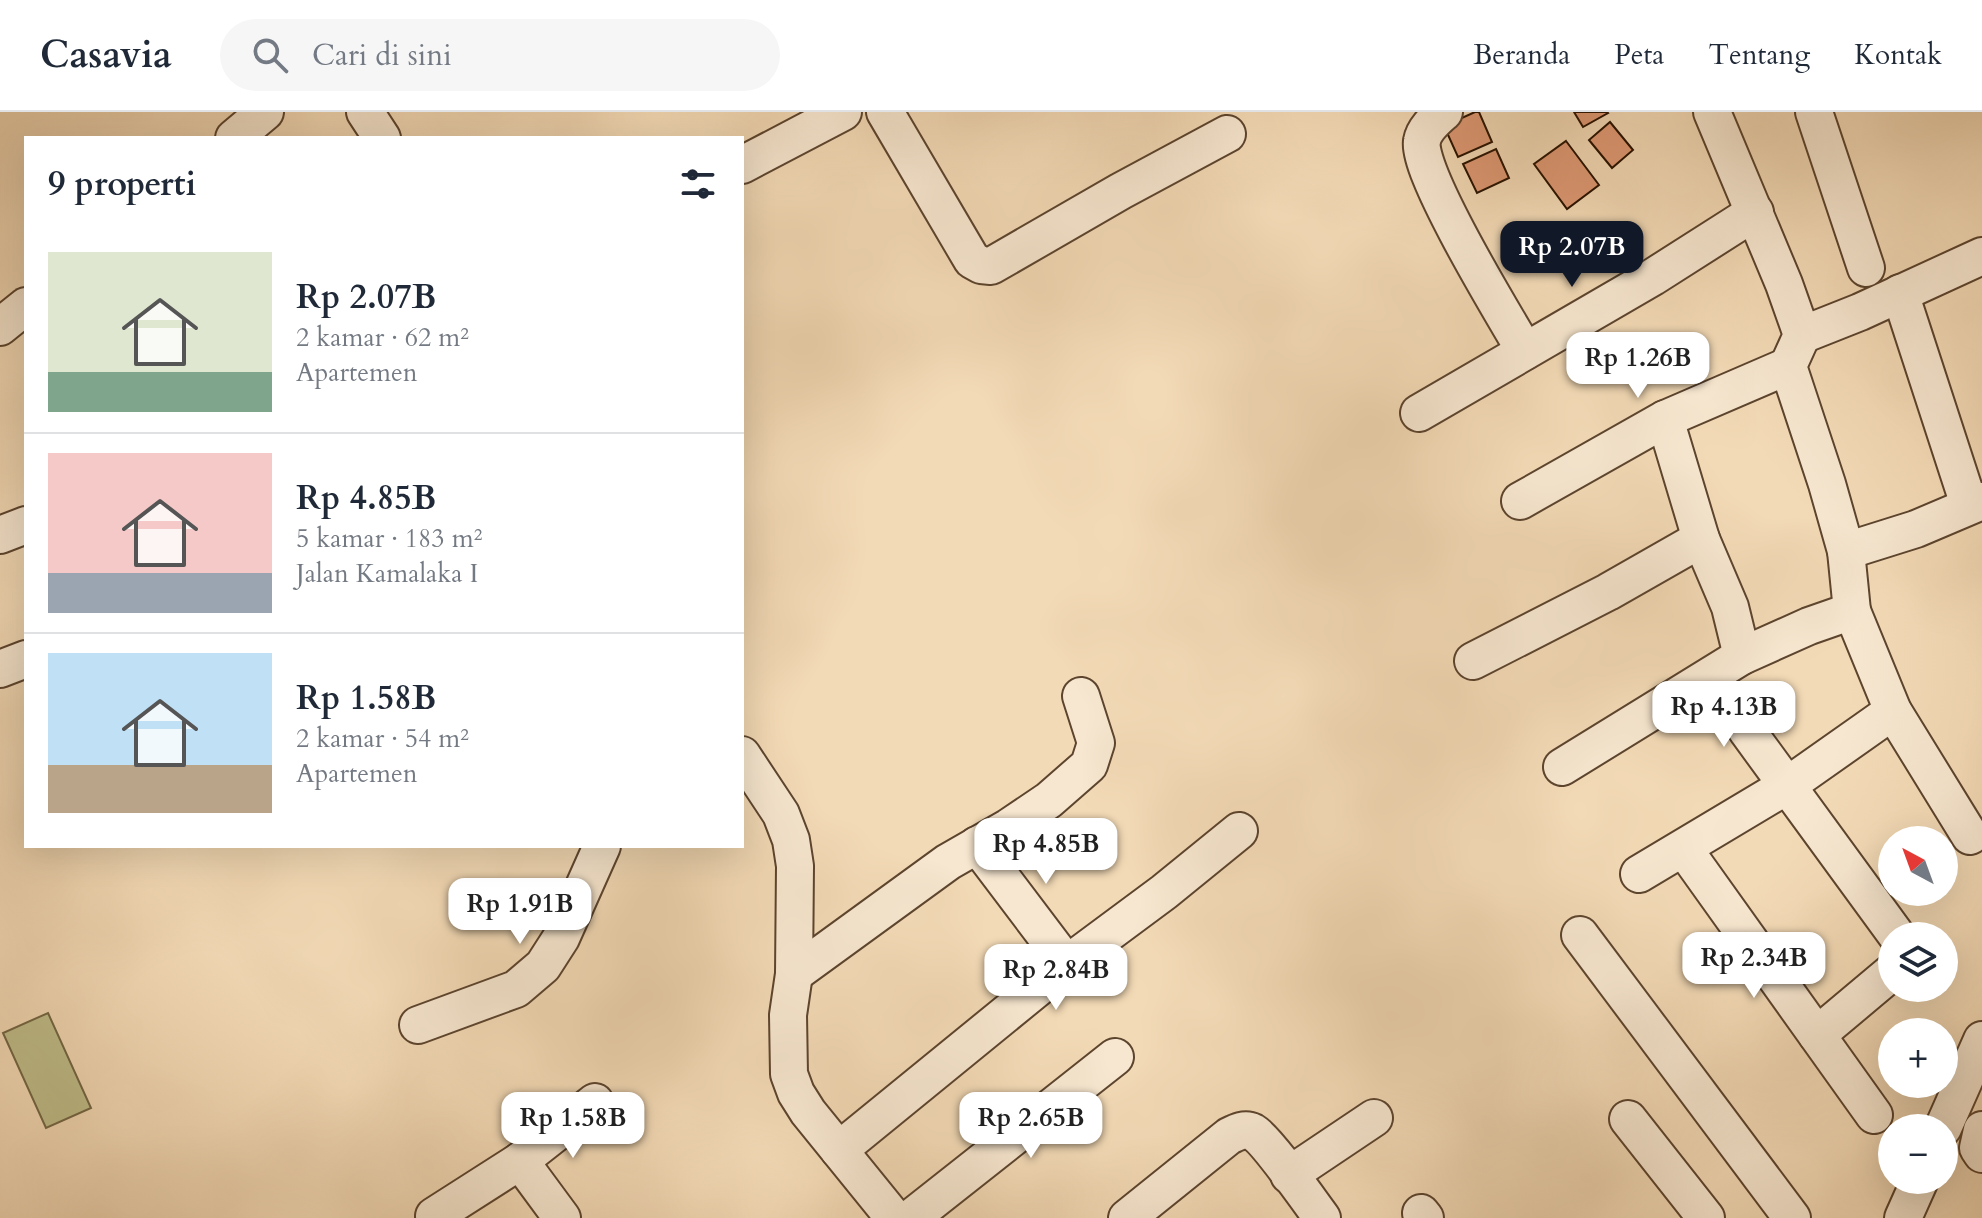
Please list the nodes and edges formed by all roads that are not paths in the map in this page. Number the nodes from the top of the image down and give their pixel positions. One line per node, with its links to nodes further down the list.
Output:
1 (265, 112): 9 (street)
2 (365, 112): 10 (street)
3 (843, 112): 11 (street)
4 (885, 112): 8 (street)
5 (1444, 112): 19 (street)
6 (1712, 112): 12 (street)
7 (1814, 112): 14 (street)
8 (1227, 134)
9 (236, 136)
10 (381, 136)
11 (744, 164)
12 (1755, 212): 18 (street); 19 (street)
13 (1982, 256): 15 (street)
14 (1866, 268)
15 (1900, 293): 18 (street); 23 (street)
16 (24, 308): 17 (street)
17 (0, 327)
18 (1795, 350): 21 (street); 27 (street)
19 (1525, 351): 20 (street)
20 (1419, 413)
21 (1665, 419): 22 (street); 26 (street)
22 (1520, 501)
23 (1976, 503): 27 (street)
24 (24, 526): 25 (street)
25 (0, 535)
26 (1701, 539): 29 (street); 31 (street)
27 (1846, 551): 28 (street)
28 (1852, 611): 29 (street); 35 (street)
29 (1742, 656): 33 (street)
30 (24, 660): 32 (street)
31 (1473, 661)
32 (0, 669)
33 (1711, 676): 37 (street); 38 (street)
34 (1081, 696): 41 (street)
35 (1893, 711): 38 (street); 40 (street)
36 (744, 758): 48 (street)
37 (1562, 767)
38 (1788, 785): 43 (street); 45 (street)
39 (1239, 831): 47 (street)
40 (1970, 836)
41 (977, 845): 47 (street); 48 (street)
42 (601, 848): 50 (street)
43 (1684, 849): 44 (street); 51 (street)
44 (1639, 874)
45 (1887, 922)
46 (1580, 935): 71 (street)
47 (1067, 964): 60 (street)
48 (794, 974): 60 (street)
49 (1878, 984): 51 (street)
50 (418, 1025)
51 (1817, 1035): 56 (street)
52 (1982, 1040): 55 (street)
53 (1115, 1057): 65 (street)
54 (595, 1102): 62 (street)
55 (1949, 1114)
56 (1874, 1115)
57 (1374, 1118): 63 (street)
58 (1628, 1119): 70 (street)
59 (1982, 1130): 61 (street)
60 (839, 1150): 65 (street)
61 (1982, 1154)
62 (520, 1161): 66 (street); 67 (street)
63 (1289, 1175): 68 (street); 69 (street)
64 (1914, 1194): 72 (street)
65 (887, 1214)
66 (434, 1216)
67 (562, 1218)
68 (1127, 1218)
69 (1322, 1218)
70 (1706, 1218)
71 (1792, 1218)
72 (1903, 1218)

